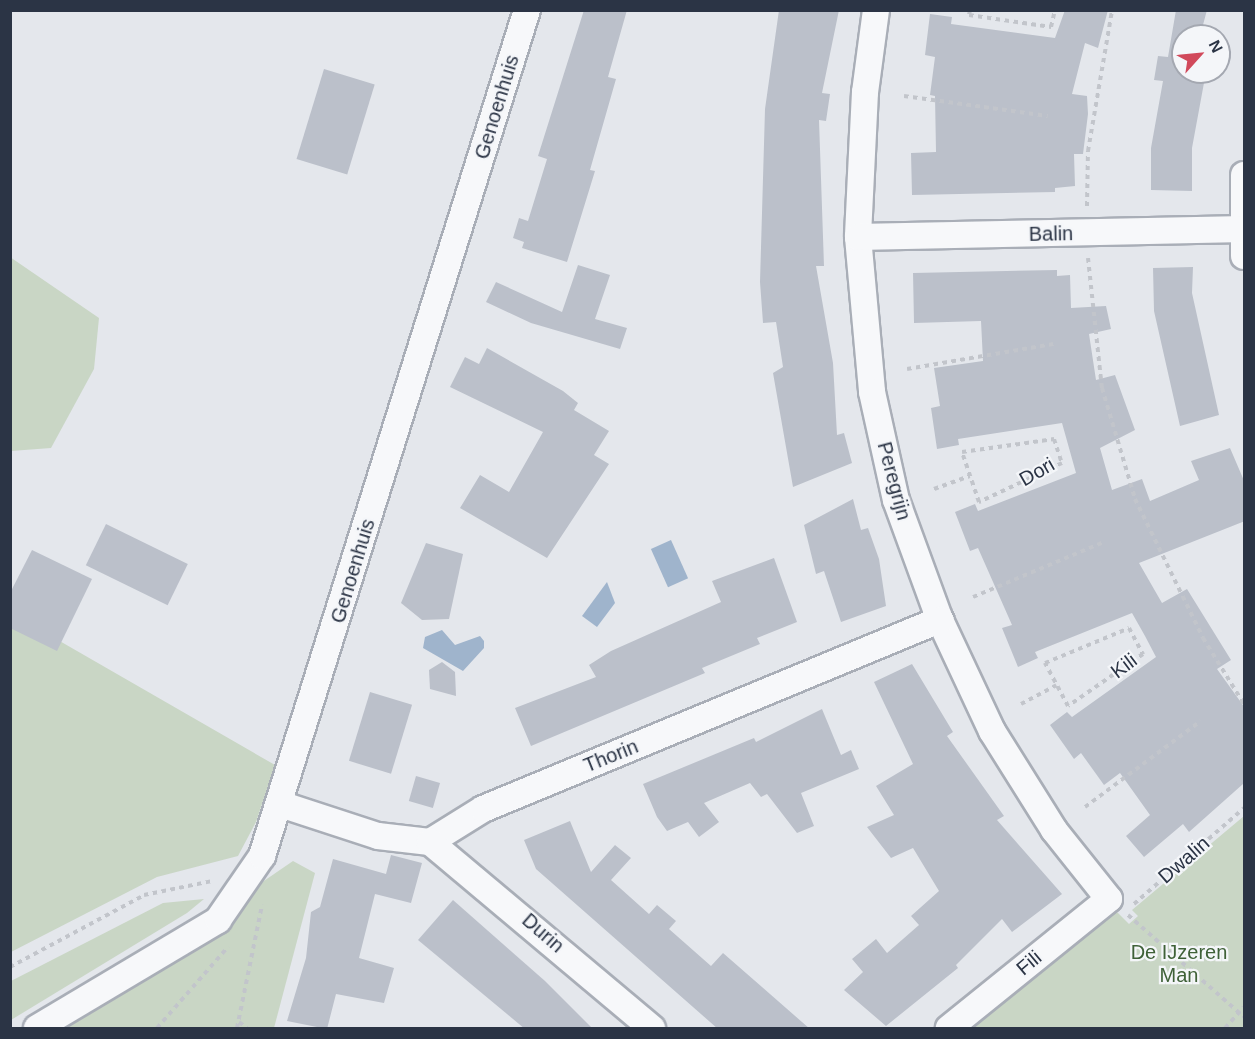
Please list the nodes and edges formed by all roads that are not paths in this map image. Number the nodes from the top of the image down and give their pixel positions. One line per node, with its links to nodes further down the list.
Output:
1 (527, 10): 8 (street, Genoenhuis)
2 (876, 10): 5 (street, Peregrijn)
3 (1245, 176): 4 (street)
4 (1244, 230): 5 (street, Balin); 6 (street)
5 (858, 237): 7 (street, Peregrijn)
6 (1245, 256)
7 (940, 620): 9 (street, Thorin); 10 (street, Peregrijn)
8 (280, 804): 9 (street); 11 (street, Genoenhuis)
9 (430, 842): 12 (street, Durin)
10 (1117, 906): 13 (street, Fili)
11 (37, 1029)
12 (652, 1029)
13 (949, 1029)

